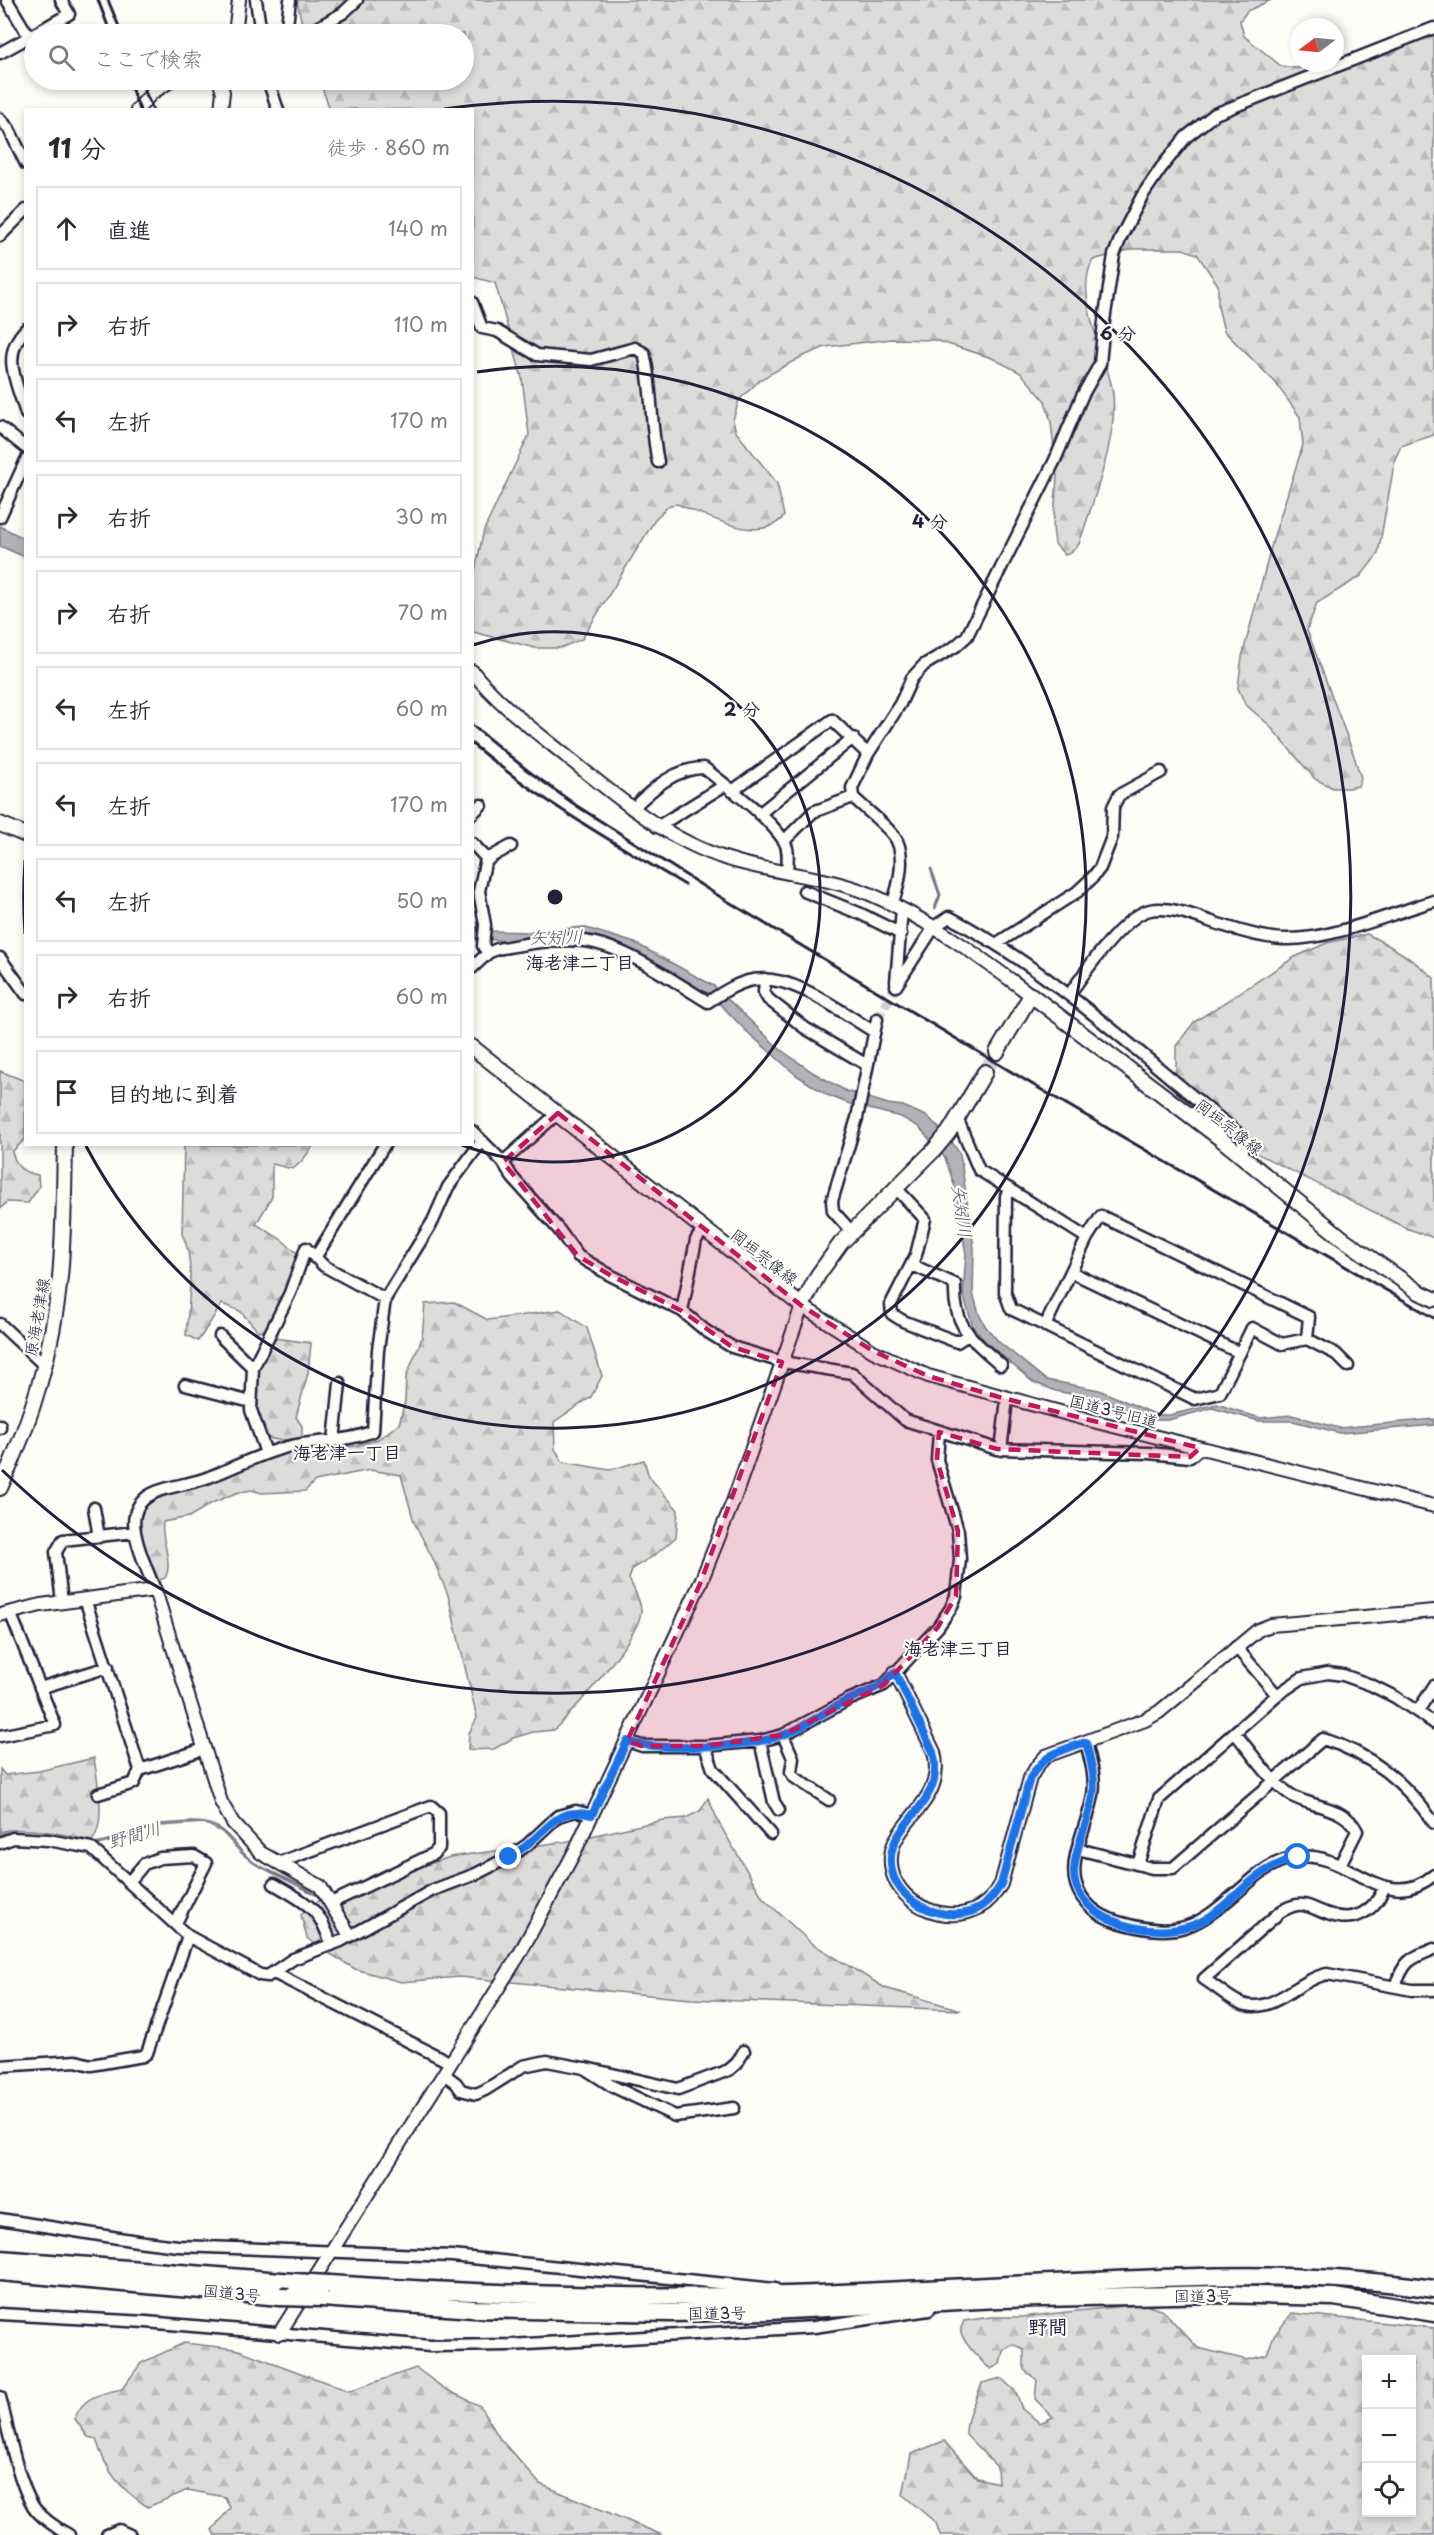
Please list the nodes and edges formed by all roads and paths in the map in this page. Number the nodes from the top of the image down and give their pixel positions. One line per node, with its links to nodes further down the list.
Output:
1 (7, 0): 13 (street)
2 (61, 0): 7 (street)
3 (239, 0): 8 (street)
4 (256, 0): 9 (street)
5 (290, 0): 10 (street)
6 (357, 0): 11 (street)
7 (52, 24)
8 (236, 24)
9 (260, 24)
10 (287, 24)
11 (324, 24)
12 (1434, 28): 36 (street)
13 (24, 29)
14 (24, 40): 15 (street)
15 (0, 53)
16 (157, 90): 19 (street)
17 (222, 90): 20 (street)
18 (271, 90): 21 (street)
19 (139, 108)
20 (221, 108)
21 (277, 108)
22 (0, 119): 23 (street)
23 (24, 160)
24 (24, 212): 25 (street)
25 (0, 237)
26 (474, 307): 31 (street)
27 (24, 331): 28 (street)
28 (24, 408)
29 (0, 427): 30 (street)
30 (24, 446)
31 (658, 462)
32 (24, 464): 33 (street)
33 (0, 517)
34 (474, 673): 40 (street)
35 (853, 738): 36 (street); 38 (street); 41 (street)
36 (868, 754): 39 (street)
37 (1161, 772): 57 (street)
38 (729, 788): 40 (street); 41 (street); 43 (street)
39 (853, 797): 45 (street); 53 (street)
40 (632, 809): 43 (street)
41 (759, 814): 45 (street)
42 (0, 824): 44 (main road)
43 (657, 827): 49 (street)
44 (24, 834)
45 (784, 841): 49 (street)
46 (474, 845): 48 (street)
47 (512, 846): 48 (street)
48 (488, 860): 58 (street)
49 (787, 873): 51 (street)
50 (804, 891): 54 (street)
51 (868, 893): 53 (street); 54 (street)
52 (1434, 901): 64 (street)
53 (897, 907): 55 (street); 56 (street)
54 (861, 914): 56 (street)
55 (934, 927): 56 (street); 57 (street); 63 (street)
56 (901, 934)
57 (996, 944): 64 (street)
58 (481, 948): 60 (street); 61 (street)
59 (0, 958): 62 (street)
60 (474, 964)
61 (765, 979): 66 (street); 69 (street)
62 (24, 991)
63 (1031, 995): 68 (main road); 77 (main road, 岡垣宗像線)
64 (1069, 995): 77 (street)
65 (877, 1019): 66 (street)
66 (873, 1031): 69 (street)
67 (474, 1049): 71 (main road, 岡垣宗像線)
68 (997, 1052)
69 (867, 1065): 82 (street)
70 (985, 1072): 72 (main road, 岡垣宗像線)
71 (558, 1113): 78 (street); 81 (main road, 岡垣宗像線)
72 (957, 1118): 79 (main road, 岡垣宗像線); 80 (street)
73 (474, 1133): 74 (street)
74 (482, 1141): 78 (street); 87 (street)
75 (65, 1146): 98 (main road, 原海老津線)
76 (384, 1146): 84 (street)
77 (1243, 1157): 88 (main road, 岡垣宗像線)
78 (503, 1162): 90 (street)
79 (895, 1187): 82 (main road, 岡垣宗像線); 85 (street)
80 (1010, 1189): 83 (street); 92 (street)
81 (704, 1228): 89 (main road, 岡垣宗像線); 90 (street)
82 (851, 1231): 89 (main road, 岡垣宗像線)
83 (1087, 1238): 86 (street); 95 (street)
84 (315, 1258): 87 (street); 101 (street)
85 (912, 1265): 93 (street); 93 (street)
86 (1071, 1272): 92 (street); 96 (street)
87 (385, 1299): 107 (street)
88 (1434, 1299)
89 (802, 1306): 97 (street); 104 (street, 国道3号旧道)
90 (682, 1311): 97 (street)
91 (0, 1324): 98 (street)
92 (1045, 1326): 96 (street)
93 (968, 1335): 99 (street)
94 (220, 1336): 101 (street)
95 (1307, 1338): 96 (street); 100 (street)
96 (1240, 1353)
97 (782, 1362): 106 (street); 132 (street)
98 (44, 1365): 111 (main road, 原海老津線)
99 (1000, 1365)
100 (1348, 1366)
101 (253, 1368): 105 (street)
102 (340, 1383): 107 (street)
103 (185, 1385): 105 (street)
104 (1007, 1400): 108 (street, 国道3号旧道); 109 (street)
105 (251, 1402): 110 (street)
106 (939, 1432): 109 (street); 123 (street)
107 (334, 1441): 110 (street)
108 (1200, 1448): 109 (street); 112 (street, 国道3号旧道)
109 (1001, 1450)
110 (266, 1453): 114 (street)
111 (0, 1488)
112 (1434, 1506)
113 (94, 1508): 115 (street)
114 (135, 1532): 115 (street); 116 (street)
115 (99, 1537): 118 (street)
116 (154, 1590): 117 (street); 136 (street)
117 (85, 1599): 118 (street); 122 (street)
118 (62, 1602): 120 (street)
119 (1434, 1611): 121 (street)
120 (5, 1613): 125 (street)
121 (1236, 1647): 126 (street); 134 (street)
122 (108, 1667): 125 (street); 137 (street)
123 (895, 1672): 130 (street); 134 (street)
124 (1434, 1686): 127 (street)
125 (40, 1688): 131 (street)
126 (1277, 1695): 127 (street); 129 (street)
127 (1418, 1711): 128 (street)
128 (1434, 1723)
129 (1235, 1733): 138 (street); 148 (street)
130 (783, 1735): 133 (street); 140 (street)
131 (0, 1736)
132 (627, 1741): 135 (street); 142 (street)
133 (760, 1741): 135 (street); 141 (street)
134 (1086, 1742): 146 (street)
135 (705, 1746): 144 (street)
136 (204, 1749): 137 (street); 147 (street)
137 (140, 1770): 139 (street)
138 (1275, 1781): 143 (street); 148 (street); 149 (street)
139 (98, 1794)
140 (829, 1800)
141 (779, 1810)
142 (592, 1815): 156 (street); 165 (street)
143 (1434, 1823)
144 (771, 1834)
145 (0, 1843): 151 (street)
146 (1078, 1849): 148 (street); 149 (street)
147 (278, 1863): 154 (street); 154 (street)
148 (1138, 1864)
149 (1340, 1865): 153 (street)
150 (1434, 1875): 153 (street)
151 (129, 1882): 155 (street); 155 (street)
152 (274, 1884): 158 (street)
153 (1384, 1888): 161 (street)
154 (331, 1903): 156 (street)
155 (176, 1923): 157 (street)
156 (349, 1934): 158 (street)
157 (188, 1936): 160 (street); 164 (street)
158 (331, 1946): 160 (street)
159 (1434, 1949): 161 (street)
160 (274, 1973): 165 (street)
161 (1395, 1986): 162 (street)
162 (1434, 1990)
163 (744, 2051): 166 (street)
164 (0, 2066)
165 (447, 2068): 166 (street); 169 (street)
166 (584, 2068): 167 (street)
167 (734, 2108)
168 (0, 2218): 169 (street)
169 (333, 2250): 174 (street); 178 (street)
170 (0, 2259): 173 (highway, 国道3号, bridge)
171 (0, 2272): 173 (highway, 国道3号, bridge)
172 (1434, 2289): 174 (highway, 国道3号)
173 (326, 2291): 174 (highway, 国道3号); 175 (highway, 国道3号)
174 (817, 2294)
175 (998, 2299): 176 (highway, 国道3号); 178 (street)
176 (1434, 2313)
177 (0, 2314): 178 (street)
178 (279, 2334)
179 (0, 2397): 180 (street)
180 (69, 2535)
181 (107, 2535): 182 (street)
182 (130, 2535)

